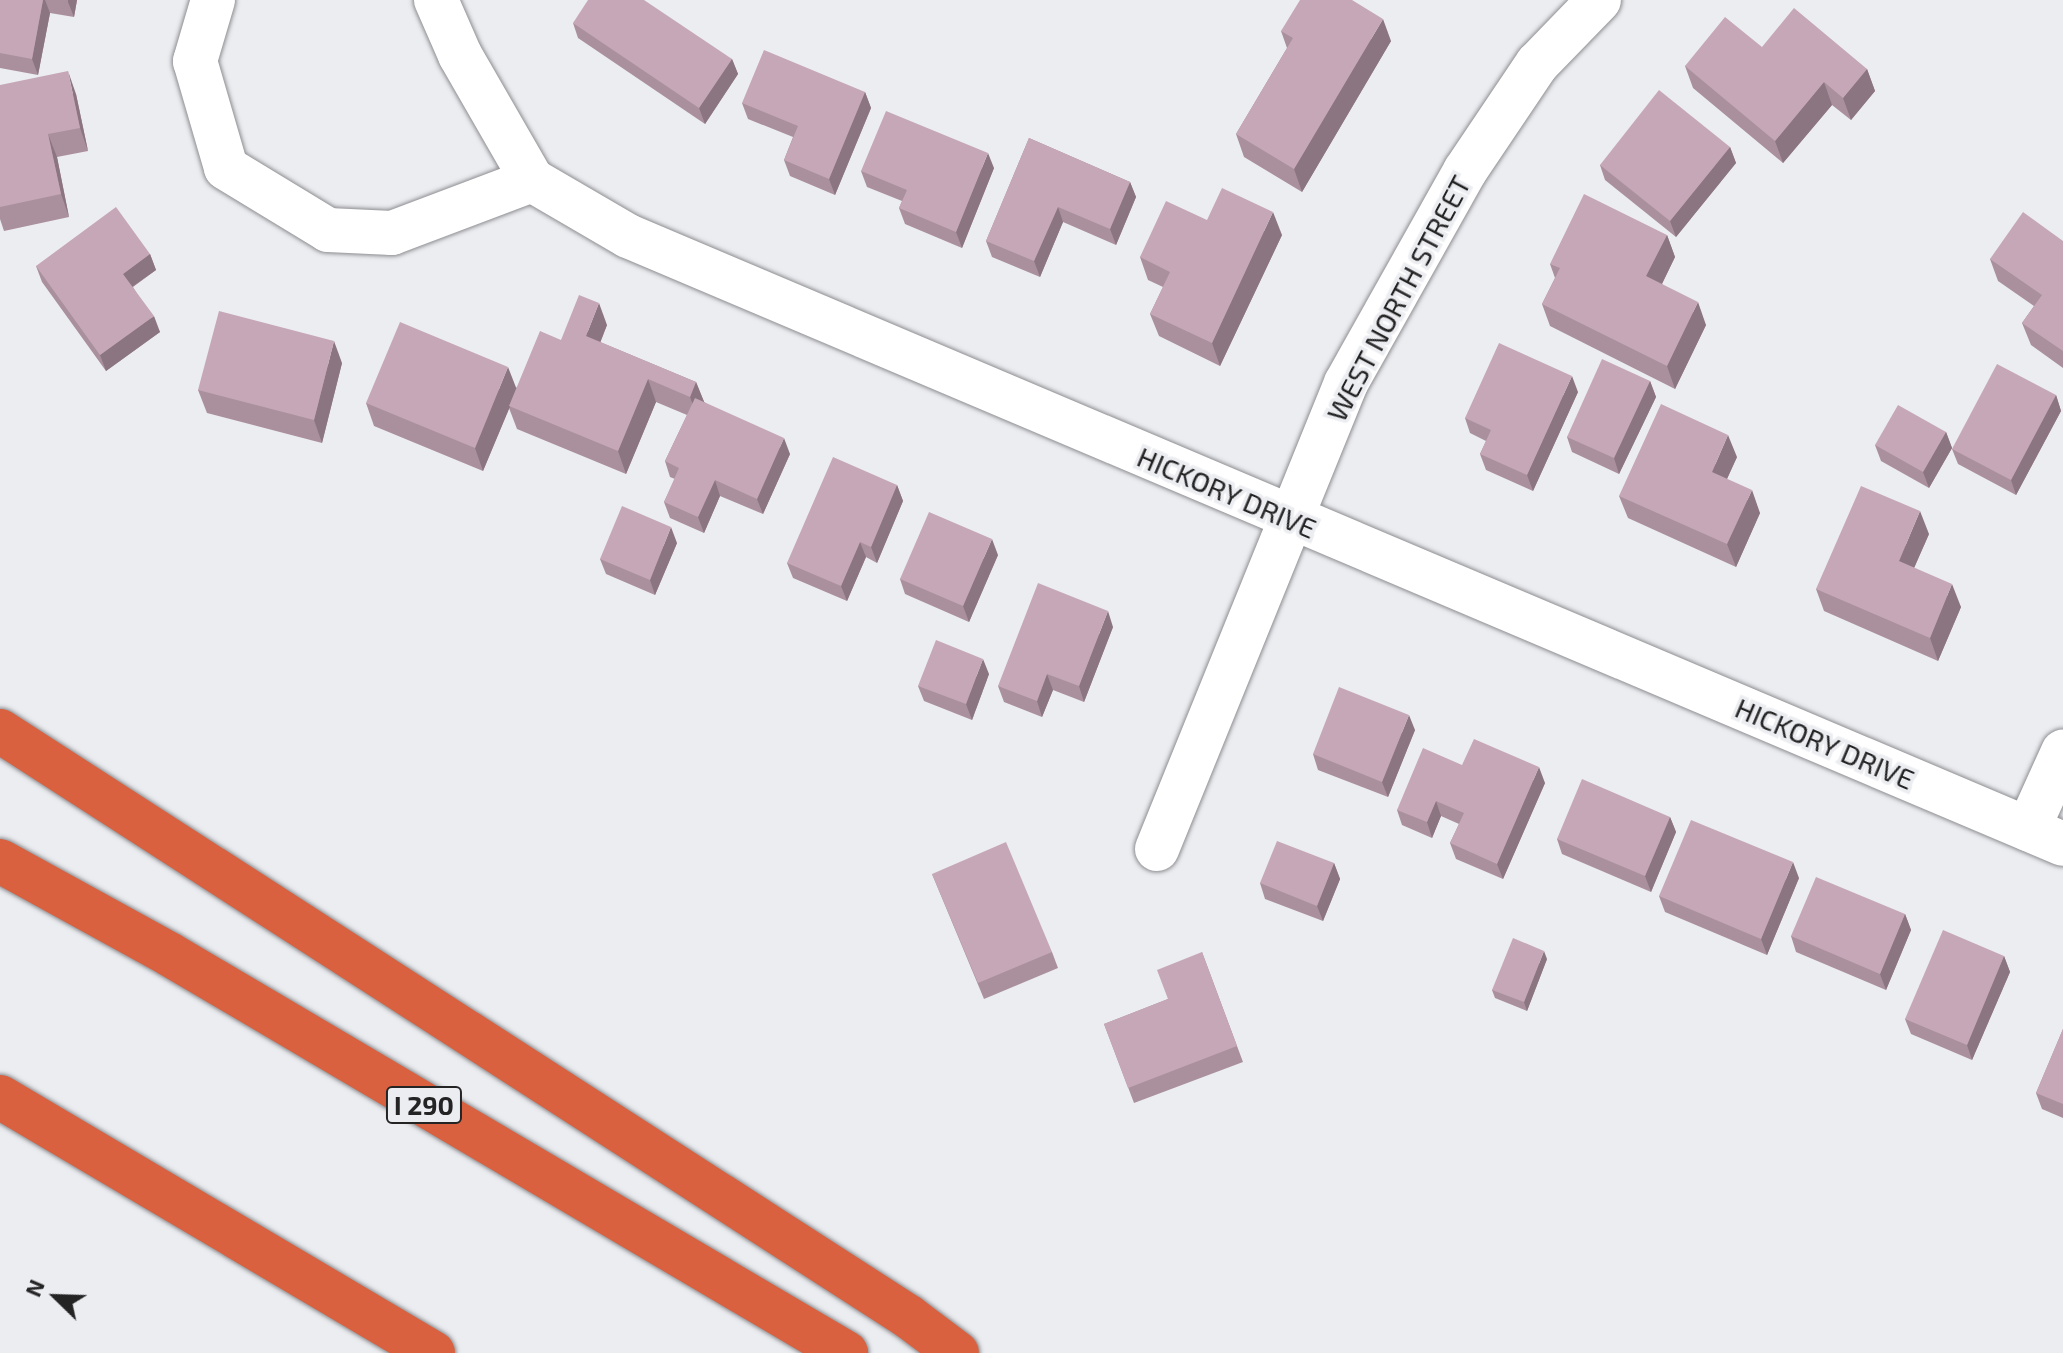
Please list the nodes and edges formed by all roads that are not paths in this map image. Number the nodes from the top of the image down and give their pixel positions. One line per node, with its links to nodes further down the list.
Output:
1 (213, 0): 4 (street)
2 (436, 0): 4 (street, HICKORY DRIVE)
3 (1599, 0): 5 (street, WEST NORTH STREET)
4 (532, 180): 5 (street, HICKORY DRIVE)
5 (1293, 520): 8 (street, HICKORY DRIVE); 9 (street, WEST NORTH STREET)
6 (0, 731): 14 (highway)
7 (2063, 752): 8 (street)
8 (2045, 836)
9 (1157, 849)
10 (0, 861): 13 (highway, I 290)
11 (0, 1097): 12 (highway)
12 (433, 1353)
13 (846, 1353)
14 (957, 1353)

